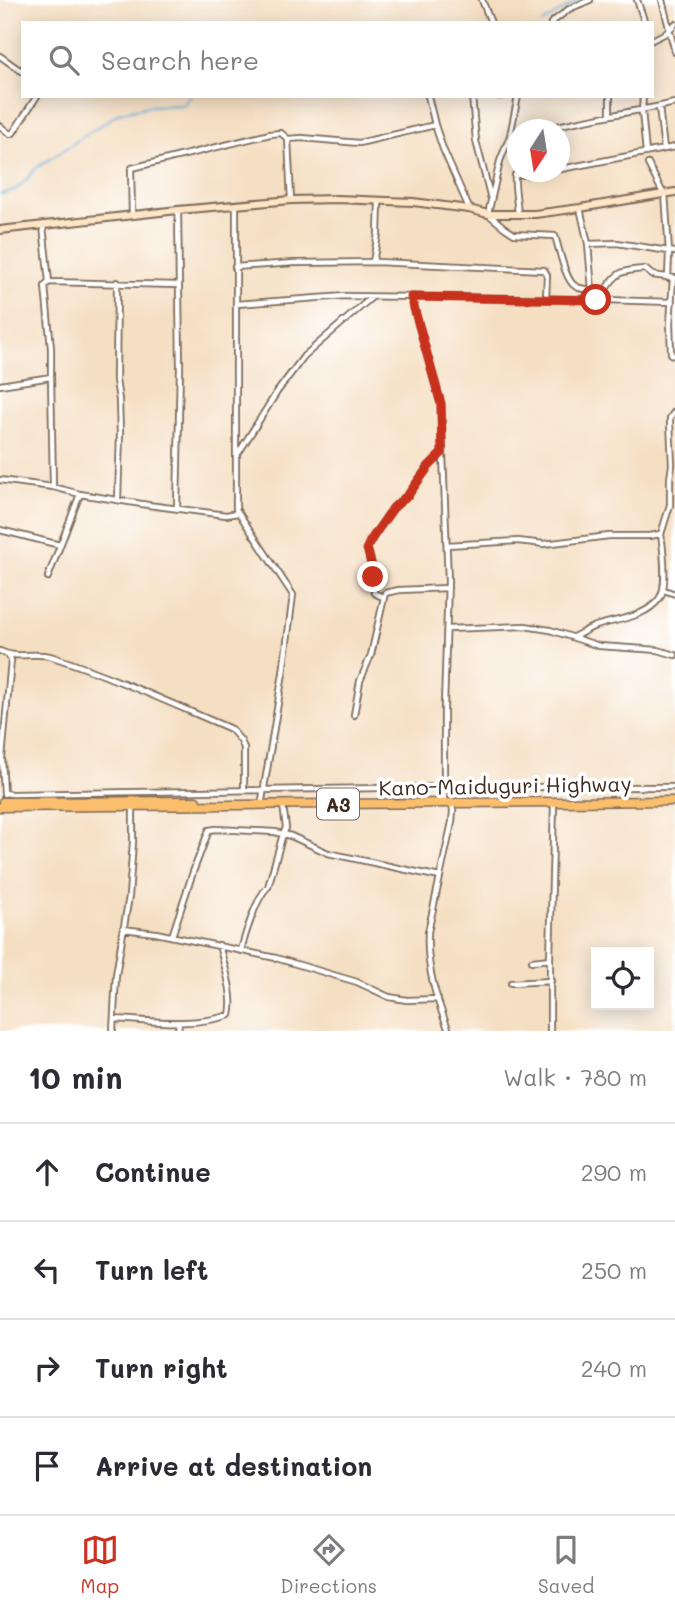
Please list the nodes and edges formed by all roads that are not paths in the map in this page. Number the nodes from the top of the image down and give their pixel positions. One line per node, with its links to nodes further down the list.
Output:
1 (482, 0): 5 (street)
2 (590, 0): 6 (street)
3 (637, 0): 7 (street)
4 (663, 0): 9 (street)
5 (490, 21)
6 (554, 21)
7 (644, 21)
8 (675, 24): 9 (street)
9 (670, 28): 10 (street); 11 (street)
10 (654, 39)
11 (675, 52)
12 (0, 56): 13 (street)
13 (21, 71)
14 (36, 98): 27 (street)
15 (428, 98): 26 (street)
16 (472, 98): 40 (street)
17 (518, 98): 24 (street)
18 (610, 98): 23 (street)
19 (643, 98): 22 (street)
20 (675, 103): 21 (street)
21 (659, 107): 22 (street); 31 (street)
22 (642, 111): 23 (street); 32 (street)
23 (610, 115): 25 (street)
24 (513, 119)
25 (570, 123)
26 (435, 125): 28 (street); 43 (street)
27 (0, 126)
28 (288, 139): 38 (street); 47 (street)
29 (507, 144): 40 (street)
30 (675, 147): 31 (street)
31 (664, 149): 32 (street)
32 (646, 153): 34 (street)
33 (648, 164): 37 (street)
34 (570, 167)
35 (515, 182): 46 (street)
36 (675, 191): 37 (street)
37 (664, 193): 42 (street); 51 (street)
38 (291, 200): 39 (street); 41 (street)
39 (379, 200): 43 (street); 52 (street)
40 (491, 200): 45 (street)
41 (236, 204): 44 (street); 53 (street)
42 (580, 208): 46 (street); 50 (street)
43 (469, 209): 45 (street)
44 (178, 210): 47 (street); 57 (street)
45 (488, 214): 46 (street); 58 (street)
46 (518, 214)
47 (132, 216): 48 (street)
48 (43, 225): 49 (street); 55 (street)
49 (0, 230)
50 (588, 244): 51 (street); 58 (street)
51 (672, 252): 54 (street)
52 (373, 262): 53 (street); 62 (street)
53 (235, 267): 65 (street)
54 (672, 278): 59 (street); 64 (street)
55 (49, 282): 56 (street); 67 (street)
56 (117, 282): 57 (street); 75 (street)
57 (179, 285): 76 (street)
58 (592, 290): 59 (street)
59 (605, 290): 63 (street)
60 (373, 297): 61 (street); 65 (street); 71 (street)
61 (411, 297): 62 (street); 70 (street)
62 (546, 299): 63 (street)
63 (605, 300): 64 (street)
64 (672, 302): 66 (street)
65 (235, 304): 71 (street)
66 (675, 356)
67 (51, 377): 68 (street); 73 (street)
68 (0, 385)
69 (675, 411): 79 (street)
70 (442, 453): 81 (street); 86 (street)
71 (236, 457): 77 (street)
72 (0, 480): 73 (street)
73 (53, 486): 74 (street)
74 (80, 494): 75 (street); 80 (street)
75 (118, 500): 76 (street)
76 (177, 508): 77 (street)
77 (238, 513): 96 (street)
78 (0, 530): 80 (street)
79 (661, 534): 81 (street); 84 (street)
80 (61, 545): 82 (street)
81 (447, 545): 83 (street)
82 (48, 577)
83 (448, 588): 86 (street); 87 (street)
84 (664, 590): 85 (street); 88 (street)
85 (675, 594)
86 (383, 597): 92 (street)
87 (447, 629): 88 (street); 93 (street)
88 (573, 637): 90 (street)
89 (0, 651): 91 (street)
90 (675, 654)
91 (9, 656): 95 (street); 100 (street)
92 (354, 715)
93 (443, 787): 94 (street); 96 (street); 99 (street)
94 (675, 787)
95 (244, 790): 96 (street); 100 (street)
96 (262, 790): 98 (street)
97 (675, 799): 99 (highway, Kano-Maiduguri Highway / A3); 101 (highway, Kano-Maiduguri Highway / A3)
98 (261, 800): 99 (highway, Kano-Maiduguri Highway / A3); 102 (highway, Kano-Maiduguri Highway / A3)
99 (448, 800): 101 (highway, Kano-Maiduguri Highway / A3); 103 (highway, Kano-Maiduguri Highway / A3); 105 (street)
100 (2, 801): 102 (highway, Kano-Maiduguri Highway / A3)
101 (554, 802): 110 (street)
102 (133, 804): 103 (highway, Kano-Maiduguri Highway / A3); 106 (street)
103 (283, 805): 104 (street)
104 (283, 834): 105 (street); 107 (street); 109 (street)
105 (440, 877): 114 (street)
106 (123, 929): 107 (street); 116 (street)
107 (172, 936): 108 (street)
108 (219, 945): 109 (street); 115 (street)
109 (241, 950): 114 (street)
110 (550, 959): 111 (street); 112 (street)
111 (532, 961)
112 (551, 981): 113 (street); 119 (street)
113 (511, 983)
114 (438, 999): 118 (street)
115 (179, 1022): 116 (street); 117 (street)
116 (112, 1027)
117 (178, 1031)
118 (449, 1031)
119 (550, 1031)

